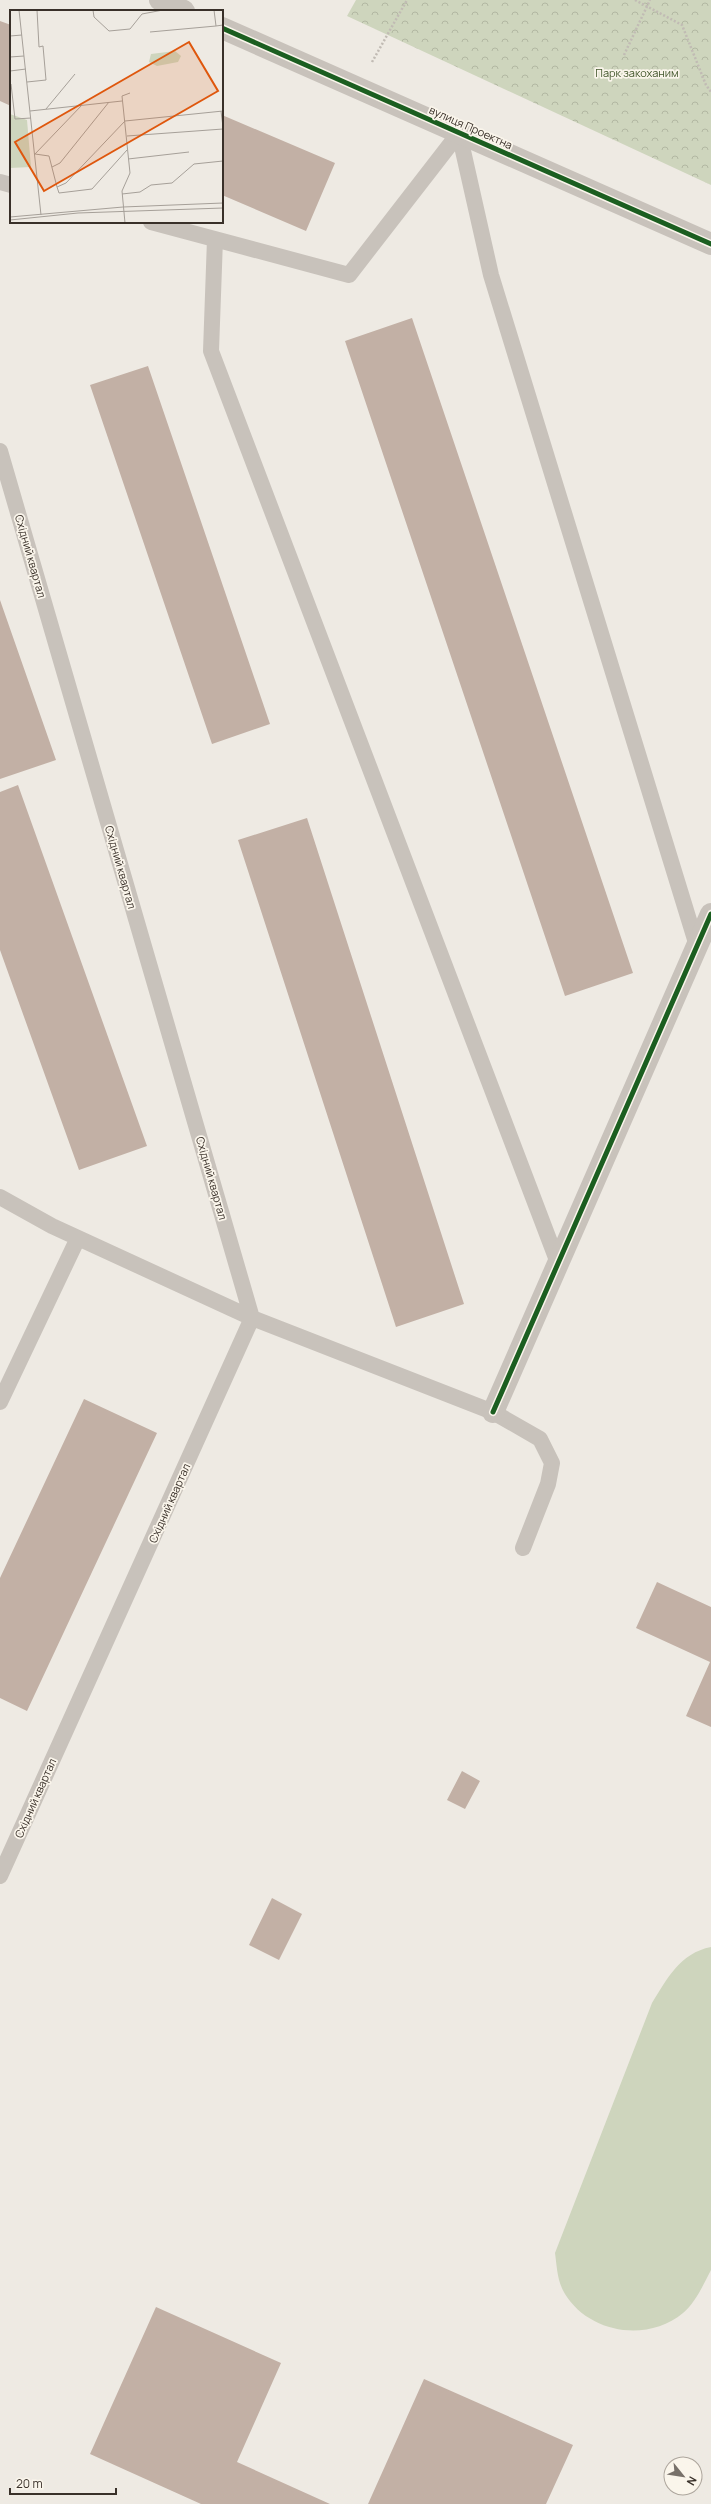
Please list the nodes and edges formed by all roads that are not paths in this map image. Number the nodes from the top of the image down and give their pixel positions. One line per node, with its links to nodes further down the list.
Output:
1 (160, 0): 2 (street)
2 (182, 10)
3 (223, 28): 4 (street, вулиця Проектна)
4 (459, 133): 8 (lane); 9 (street, вулиця Проектна); 12 (lane)
5 (0, 182): 6 (lane)
6 (10, 185)
7 (155, 223): 8 (lane)
8 (215, 239): 15 (lane)
9 (711, 244)
10 (0, 451): 16 (lane, Східний квартал)
11 (711, 914): 12 (street)
12 (697, 946): 15 (street)
13 (0, 1197): 14 (lane)
14 (78, 1238): 16 (lane); 17 (lane)
15 (558, 1263): 18 (street)
16 (252, 1318): 18 (lane); 20 (lane, Східний квартал)
17 (0, 1402)
18 (493, 1412): 19 (lane)
19 (523, 1548)
20 (0, 1876)

